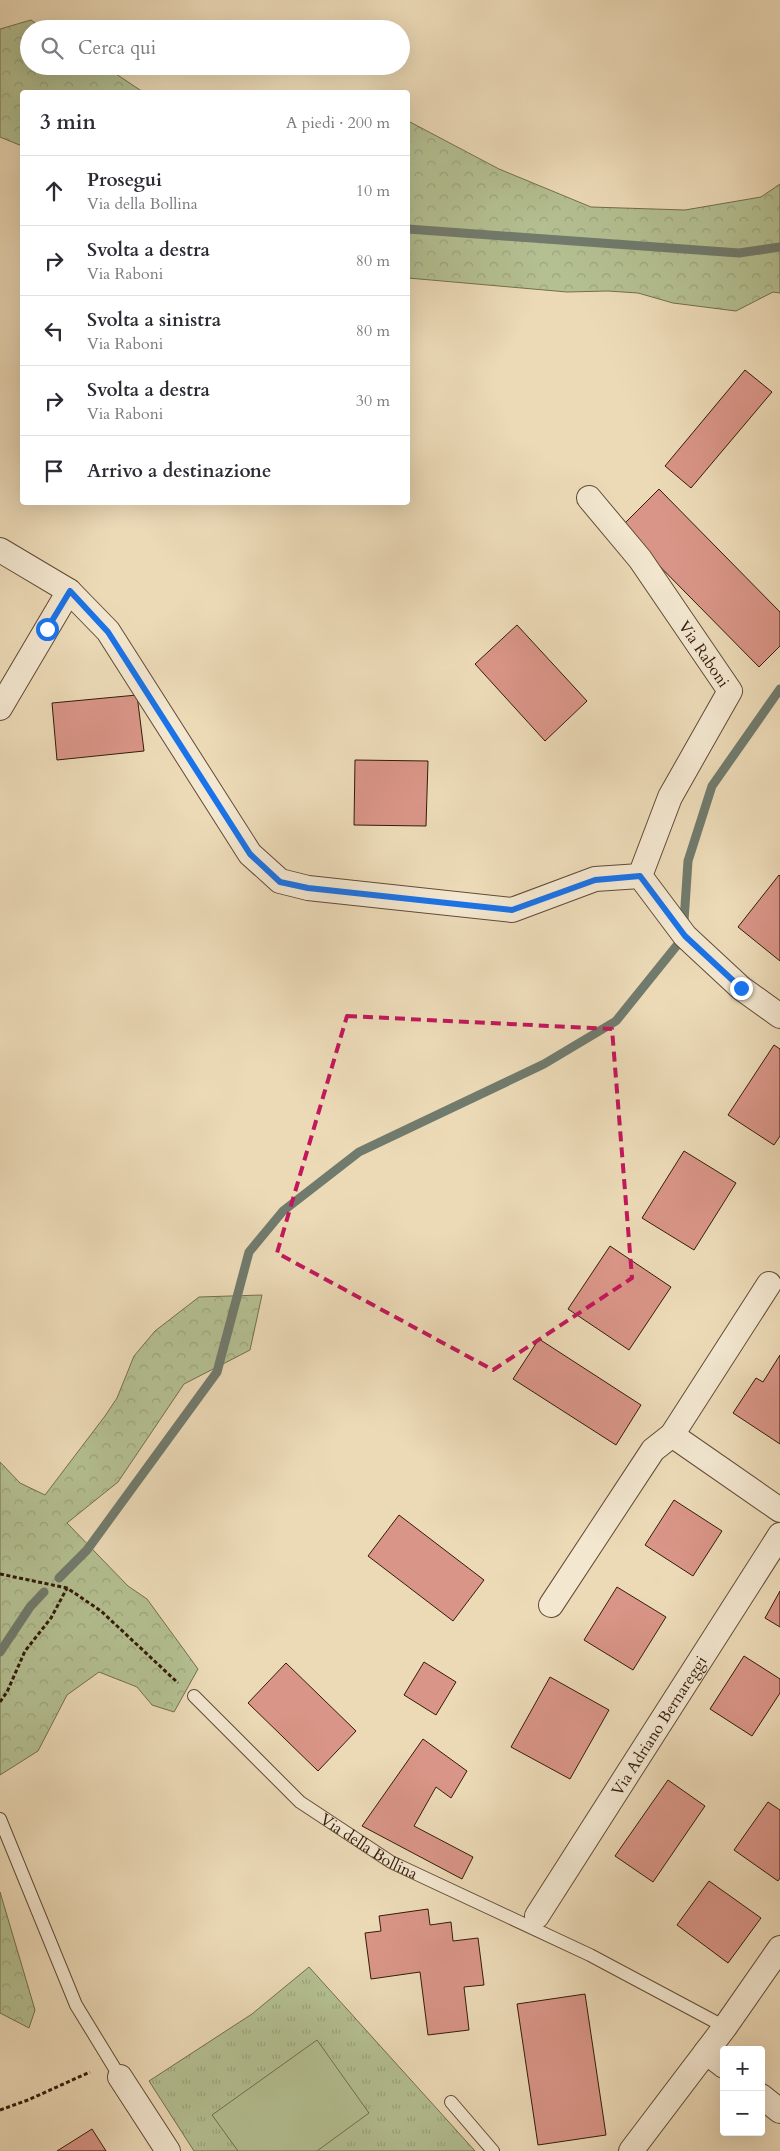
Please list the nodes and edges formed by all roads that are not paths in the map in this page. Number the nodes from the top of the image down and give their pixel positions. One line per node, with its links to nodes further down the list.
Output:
1 (590, 498): 5 (street, Via Raboni)
2 (0, 550): 3 (street)
3 (70, 591): 4 (street); 5 (street)
4 (0, 708)
5 (640, 876): 6 (street)
6 (780, 1016)
7 (769, 1284): 8 (street)
8 (672, 1434): 9 (street); 11 (street)
9 (780, 1510)
10 (780, 1535): 14 (street, Via Adriano Bernareggi)
11 (551, 1605)
12 (194, 1696): 16 (lane, Via della Bollina)
13 (0, 1819): 18 (lane)
14 (537, 1916)
15 (780, 1948): 16 (street)
16 (725, 2027): 17 (street)
17 (715, 2059): 24 (street)
18 (115, 2070): 22 (street)
19 (765, 2099): 21 (street)
20 (451, 2102): 23 (lane)
21 (780, 2111)
22 (168, 2151)
23 (493, 2151)
24 (631, 2151)

